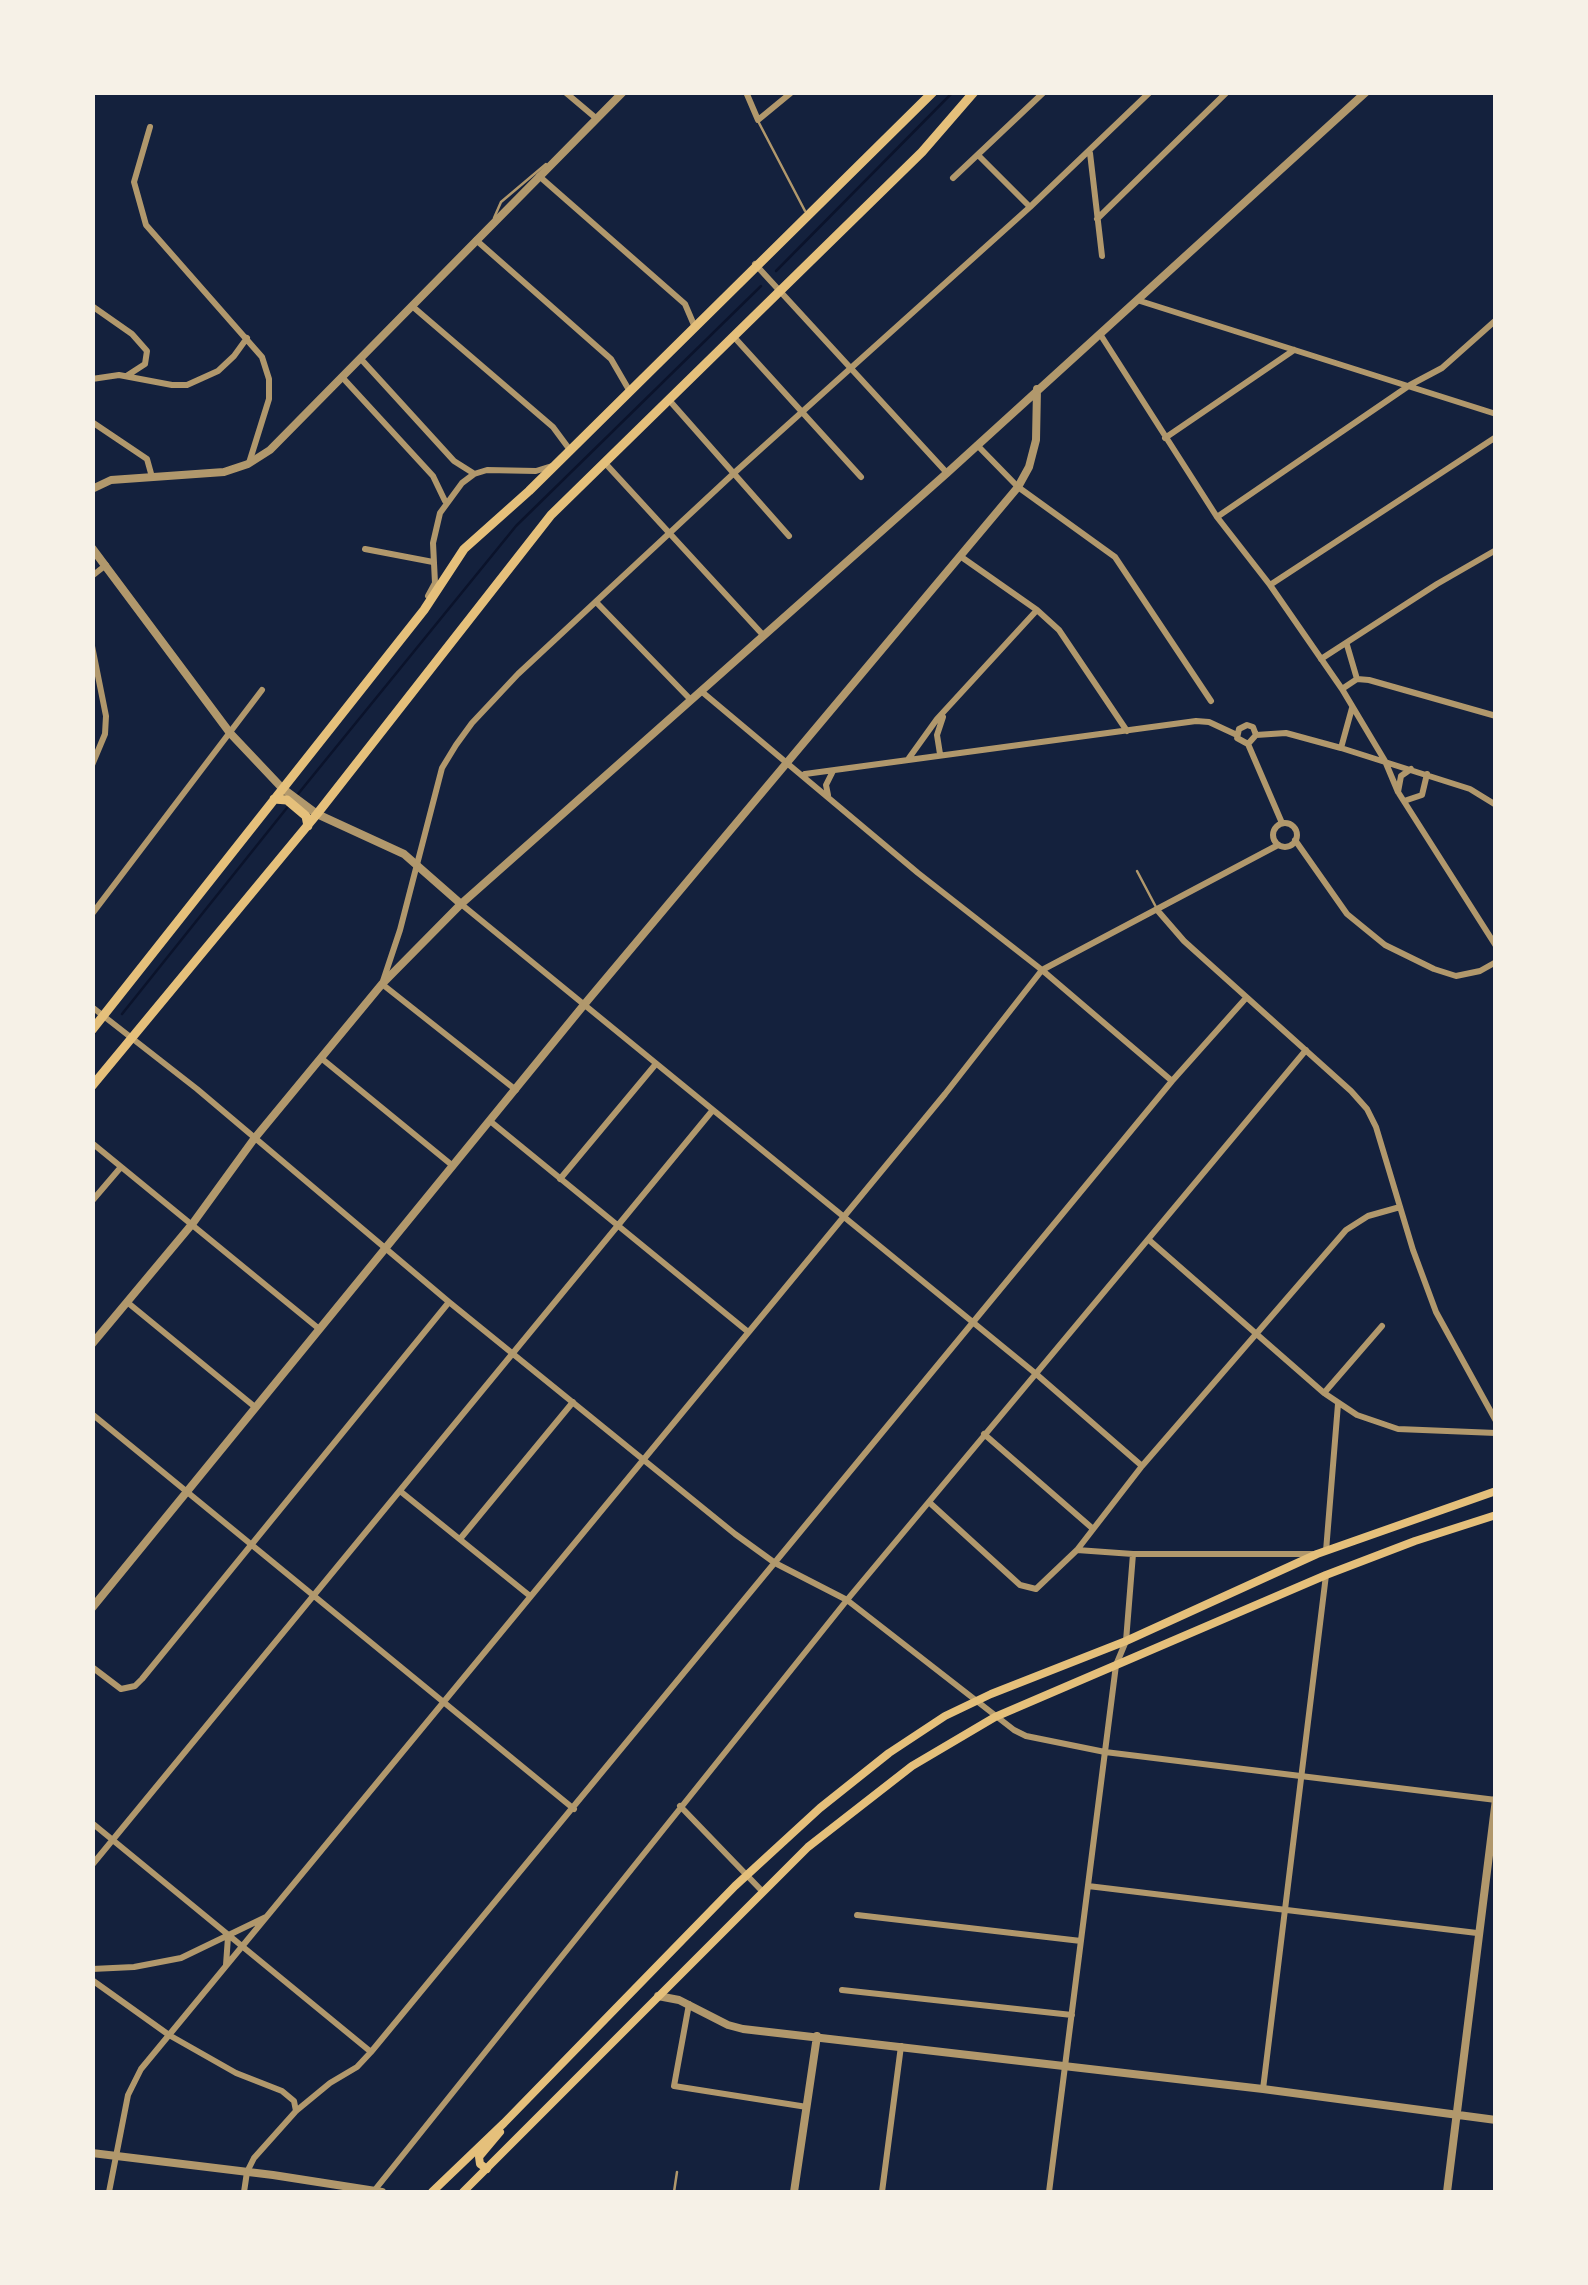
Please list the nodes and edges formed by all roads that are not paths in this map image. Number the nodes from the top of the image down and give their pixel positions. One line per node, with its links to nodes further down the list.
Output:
1 (565, 92): 11 (street)
2 (623, 92): 11 (street)
3 (746, 92): 12 (street)
4 (792, 92): 12 (street)
5 (974, 92): 26 (main road)
6 (1044, 92): 15 (street)
7 (1150, 92): 14 (street)
8 (1227, 92): 21 (street)
9 (1366, 92): 27 (street)
10 (932, 93): 20 (main road)
11 (597, 118): 16 (street)
12 (758, 120): 20 (lane)
13 (150, 126): 34 (street)
14 (1090, 152): 19 (street); 21 (street)
15 (978, 155): 18 (street); 19 (street)
16 (553, 163): 17 (street); 22 (lane)
17 (540, 176): 22 (street); 31 (street)
18 (953, 178)
19 (1030, 207): 37 (street)
20 (808, 217): 25 (main road)
21 (1097, 220): 24 (street)
22 (493, 221): 23 (street)
23 (474, 240): 28 (street); 43 (street)
24 (1102, 256)
25 (755, 264): 26 (street); 31 (main road)
26 (781, 292): 33 (main road); 37 (street)
27 (1137, 300): 32 (street); 35 (street)
28 (411, 305): 36 (street); 51 (street)
29 (92, 306): 38 (street)
30 (1496, 320): 41 (street)
31 (694, 325): 43 (main road)
32 (1100, 333): 42 (street); 49 (street)
33 (734, 337): 44 (main road); 45 (street)
34 (247, 338): 38 (street); 54 (street)
35 (1295, 349): 41 (street); 49 (street)
36 (359, 357): 39 (street); 56 (street)
37 (852, 369): 45 (street); 55 (street)
38 (127, 376): 40 (street)
39 (341, 376): 54 (street); 62 (street)
40 (92, 379)
41 (1410, 385): 46 (street); 63 (street)
42 (1037, 389): 50 (street); 60 (street)
43 (628, 390): 51 (main road)
44 (669, 400): 53 (main road); 57 (street)
45 (804, 413): 57 (street); 59 (street)
46 (1496, 414)
47 (92, 422): 58 (street)
48 (1496, 437): 73 (street)
49 (1165, 438): 63 (street)
50 (977, 445): 55 (street); 60 (street)
51 (570, 450): 52 (main road)
52 (561, 460): 56 (street); 77 (main road)
53 (604, 462): 64 (street); 110 (main road)
54 (248, 464): 58 (street)
55 (947, 473): 76 (street)
56 (474, 474): 62 (street)
57 (733, 474): 64 (street); 65 (street)
58 (152, 477): 61 (street)
59 (861, 477)
60 (1018, 487): 69 (street); 86 (street)
61 (92, 489)
62 (446, 502): 70 (street)
63 (1217, 517): 73 (street)
64 (672, 534): 74 (street); 76 (street)
65 (789, 536)
66 (92, 548): 71 (street)
67 (366, 549): 70 (street)
68 (1496, 550): 78 (street)
69 (960, 556): 75 (street); 99 (street)
70 (433, 562): 77 (street)
71 (106, 565): 72 (street); 91 (street)
72 (92, 576)
73 (1270, 585): 80 (street)
74 (597, 603): 85 (street); 114 (street)
75 (1037, 610): 87 (street); 90 (street)
76 (763, 635): 84 (street)
77 (395, 644): 106 (main road)
78 (1347, 645): 80 (street); 81 (street)
79 (92, 646): 100 (street)
80 (1322, 660): 82 (street)
81 (1357, 679): 82 (street); 89 (street)
82 (1342, 689): 88 (street)
83 (262, 690): 91 (street)
84 (701, 691): 85 (street); 99 (street)
85 (691, 700): 116 (street)
86 (1211, 701)
87 (949, 707): 96 (street); 97 (street)
88 (1353, 707): 95 (street); 98 (street)
89 (1496, 716)
90 (1128, 731): 92 (street); 96 (street)
91 (230, 733): 106 (street); 118 (street)
92 (1237, 734): 93 (street); 94 (street)
93 (1256, 735): 94 (street); 95 (street)
94 (1248, 744): 111 (street)
95 (1341, 748): 98 (street)
96 (940, 754): 97 (street)
97 (908, 759): 102 (street)
98 (1385, 761): 101 (street); 105 (street)
99 (785, 764): 103 (street); 124 (street)
100 (92, 765)
101 (1411, 769): 104 (street); 105 (street)
102 (833, 770): 103 (street); 107 (street)
103 (803, 774): 107 (street)
104 (1427, 774): 108 (street); 109 (street)
105 (1398, 792): 108 (street)
106 (286, 794): 110 (main road); 126 (main road)
107 (828, 796): 121 (street)
108 (1404, 801): 119 (street)
109 (1496, 805)
110 (310, 812): 114 (street); 128 (main road)
111 (1282, 823): 112 (street); 113 (street)
112 (1295, 840): 113 (street); 120 (street)
113 (1278, 844): 117 (street)
114 (416, 863): 116 (street); 122 (street)
115 (1137, 871): 117 (lane)
116 (461, 904): 122 (street); 124 (street)
117 (1158, 911): 121 (street); 123 (street)
118 (92, 914)
119 (1496, 946)
120 (1496, 962)
121 (1042, 970): 132 (street); 144 (street)
122 (382, 984): 130 (street); 134 (street)
123 (1246, 998): 129 (street); 132 (street)
124 (583, 1006): 131 (street); 134 (street)
125 (92, 1007): 126 (street)
126 (102, 1015): 127 (main road); 128 (street)
127 (92, 1030)
128 (133, 1037): 133 (main road); 137 (street)
129 (1306, 1050): 143 (street); 147 (street)
130 (321, 1058): 137 (street); 140 (street)
131 (655, 1064): 135 (street); 141 (street)
132 (1172, 1081): 151 (street)
133 (92, 1086)
134 (516, 1090): 136 (street)
135 (712, 1112): 144 (street); 146 (street)
136 (490, 1122): 140 (street); 141 (street)
137 (254, 1139): 145 (street); 148 (street)
138 (92, 1144): 139 (street)
139 (121, 1166): 142 (street); 145 (street)
140 (453, 1166): 148 (street)
141 (560, 1179): 146 (street)
142 (92, 1201)
143 (1400, 1206): 155 (street); 164 (street)
144 (842, 1216): 151 (street); 154 (street)
145 (193, 1223): 149 (street); 153 (street)
146 (617, 1227): 154 (street); 157 (street)
147 (1149, 1240): 155 (street); 158 (street)
148 (385, 1247): 150 (street); 153 (street)
149 (128, 1302): 156 (street); 162 (street)
150 (450, 1302): 157 (street); 176 (street)
151 (973, 1324): 158 (street); 180 (street)
152 (1382, 1326): 159 (street)
153 (318, 1328): 162 (street)
154 (747, 1331): 167 (street)
155 (1256, 1331): 159 (street); 168 (street)
156 (92, 1344)
157 (513, 1353): 160 (street); 170 (street)
158 (1035, 1373): 166 (street); 168 (street)
159 (1324, 1393): 161 (street)
160 (574, 1402): 167 (street); 175 (street)
161 (1338, 1404): 165 (street); 178 (street)
162 (255, 1407): 169 (street)
163 (92, 1414): 169 (street)
164 (1496, 1420)
165 (1496, 1433)
166 (984, 1434): 172 (street); 174 (street)
167 (642, 1460): 180 (street); 183 (street)
168 (1142, 1466): 174 (street)
169 (186, 1490): 176 (street); 185 (street)
170 (400, 1491): 175 (street); 182 (street)
171 (1496, 1492): 178 (main road)
172 (930, 1502): 177 (street); 184 (street)
173 (1496, 1515): 181 (main road)
174 (1092, 1528): 177 (street)
175 (460, 1539): 183 (street)
176 (252, 1544): 182 (street); 188 (street)
177 (1077, 1550): 179 (street)
178 (1321, 1552): 179 (street); 186 (main road)
179 (1133, 1554): 186 (street)
180 (775, 1563): 184 (street); 196 (street)
181 (1326, 1575): 187 (main road); 193 (street)
182 (316, 1596): 189 (street); 198 (street)
183 (530, 1596): 189 (street)
184 (846, 1600): 190 (street); 195 (street)
185 (92, 1608)
186 (1126, 1641): 187 (street); 190 (main road)
187 (1116, 1666): 191 (main road); 192 (street)
188 (92, 1667)
189 (443, 1700): 196 (street); 204 (street)
190 (974, 1701): 191 (street); 200 (main road)
191 (995, 1717): 192 (street); 202 (main road)
192 (1105, 1752): 193 (street); 201 (street)
193 (1302, 1776): 194 (street); 203 (street)
194 (1495, 1799): 206 (street)
195 (680, 1806): 200 (street); 235 (street)
196 (574, 1808): 220 (street)
197 (92, 1823): 198 (street)
198 (112, 1840): 199 (street); 207 (street)
199 (92, 1865)
200 (746, 1875): 202 (street); 227 (main road)
201 (1088, 1886): 203 (street); 208 (street)
202 (762, 1891): 214 (main road)
203 (1286, 1910): 206 (street); 222 (street)
204 (272, 1913): 207 (street); 209 (street)
205 (857, 1915): 208 (street)
206 (1477, 1933): 225 (street)
207 (228, 1936): 209 (street); 210 (street); 211 (street)
208 (1081, 1941): 216 (street)
209 (242, 1948): 210 (street); 220 (street)
210 (226, 1966): 217 (street)
211 (92, 1969)
212 (92, 1980): 217 (street)
213 (842, 1990): 216 (street)
214 (658, 1996): 215 (street); 230 (main road)
215 (689, 2004): 218 (street); 223 (street)
216 (1072, 2016): 221 (street)
217 (170, 2035): 224 (street); 229 (street)
218 (817, 2036): 219 (street); 223 (street)
219 (902, 2046): 221 (street); 240 (street)
220 (371, 2052): 224 (street)
221 (1065, 2066): 222 (street); 241 (street)
222 (1263, 2089): 225 (street)
223 (807, 2107): 239 (street)
224 (296, 2110): 231 (street)
225 (1458, 2115): 226 (street); 242 (street)
226 (1496, 2120)
227 (504, 2124): 230 (main road); 236 (main road)
228 (92, 2153): 229 (street)
229 (115, 2156): 231 (street); 233 (street)
230 (486, 2169): 237 (main road)
231 (247, 2172): 234 (street); 235 (street)
232 (677, 2172): 238 (lane)
233 (109, 2192)
234 (244, 2192)
235 (378, 2192)
236 (432, 2192)
237 (463, 2192)
238 (674, 2192)
239 (794, 2192)
240 (882, 2192)
241 (1050, 2192)
242 (1447, 2192)

